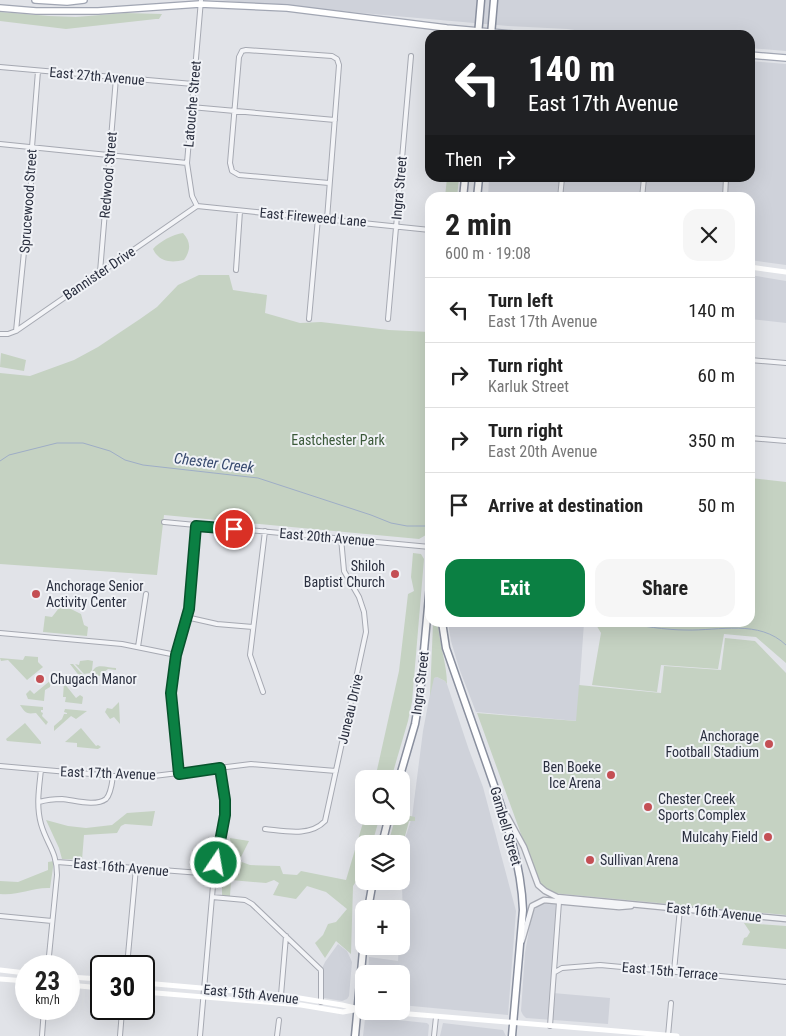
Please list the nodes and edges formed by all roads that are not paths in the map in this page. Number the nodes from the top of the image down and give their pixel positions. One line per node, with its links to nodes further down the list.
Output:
1 (35, 0): 2 (main road)
2 (84, 0)
3 (482, 0): 8 (highway)
4 (494, 0): 9 (highway)
5 (200, 2): 6 (main road); 7 (main road); 16 (street, Latouche Street)
6 (0, 8)
7 (455, 30)
8 (478, 30)
9 (491, 30)
10 (755, 55): 12 (main road)
11 (411, 56): 29 (street, Ingra Street)
12 (786, 58)
13 (0, 67): 14 (street, East 27th Avenue)
14 (38, 71): 15 (street, East 27th Avenue); 21 (street, Sprucewood Street)
15 (116, 78): 16 (street, East 27th Avenue); 22 (street, Redwood Street)
16 (193, 84): 17 (street, Latouche Street)
17 (191, 107): 18 (street); 23 (street, Latouche Street)
18 (233, 111): 19 (street); 19 (street); 24 (street)
19 (335, 120): 24 (street)
20 (0, 144): 21 (street)
21 (32, 147): 22 (street); 37 (street, Sprucewood Street)
22 (109, 155): 23 (street); 33 (street, Redwood Street)
23 (187, 162): 25 (street, Latouche Street)
24 (329, 183): 28 (street)
25 (197, 206): 26 (street, East Fireweed Lane); 33 (street, Bannister Drive)
26 (240, 211): 27 (street, East Fireweed Lane); 32 (street)
27 (318, 218): 28 (street, East Fireweed Lane); 35 (street)
28 (327, 218): 29 (street, East Fireweed Lane)
29 (396, 225): 30 (street, East Fireweed Lane); 36 (street, Ingra Street)
30 (425, 229)
31 (755, 268): 34 (main road)
32 (236, 270)
33 (100, 272): 37 (street, Bannister Drive)
34 (786, 272)
35 (309, 319)
36 (388, 319)
37 (16, 331): 38 (street, Bannister Drive)
38 (0, 334)
39 (755, 360): 40 (street)
40 (786, 363)
41 (755, 438): 42 (street)
42 (786, 441)
43 (164, 522): 44 (street, East 20th Avenue)
44 (196, 526): 45 (street, East 20th Avenue); 49 (street)
45 (265, 531): 46 (street, East 20th Avenue); 50 (street)
46 (341, 538): 47 (street, East 20th Avenue); 61 (street, Juneau Drive)
47 (425, 546)
48 (146, 594): 54 (street)
49 (186, 617): 50 (street); 55 (street)
50 (253, 627): 56 (street)
51 (426, 627): 60 (highway, Ingra Street)
52 (443, 627): 65 (highway, Gambell Street)
53 (0, 633): 54 (street)
54 (138, 647): 55 (street)
55 (176, 655): 62 (street)
56 (262, 692)
57 (0, 766): 59 (street, East 17th Avenue)
58 (220, 768): 61 (street, East 17th Avenue); 62 (street, East 17th Avenue); 69 (street)
59 (41, 770): 63 (street, East 17th Avenue); 64 (street)
60 (402, 770)
61 (336, 771): 66 (street, Juneau Drive)
62 (179, 774): 63 (street, East 17th Avenue)
63 (113, 776): 64 (street)
64 (38, 802): 67 (street)
65 (502, 806): 72 (street, East 16th Avenue); 78 (highway, Gambell Street)
66 (265, 830)
67 (57, 862): 68 (street, East 16th Avenue); 76 (street)
68 (136, 868): 69 (street, East 16th Avenue); 80 (street)
69 (214, 874): 70 (street)
70 (212, 897): 77 (street); 89 (street)
71 (559, 902): 72 (street, East 16th Avenue); 78 (street, East 16th Avenue); 84 (street)
72 (642, 905): 73 (street, East 16th Avenue)
73 (680, 909): 75 (street, East 16th Avenue); 82 (street)
74 (0, 916): 76 (street)
75 (786, 919)
76 (52, 921): 79 (street)
77 (286, 936): 91 (street); 93 (street)
78 (519, 949): 103 (highway, Gambell Street)
79 (49, 955)
80 (128, 955)
81 (0, 970): 83 (main road)
82 (674, 971): 84 (street, East 15th Terrace); 87 (street, East 15th Terrace)
83 (15, 972)
84 (555, 972): 104 (street)
85 (0, 979): 86 (main road)
86 (15, 980)
87 (786, 982)
88 (155, 984): 89 (main road, East 15th Avenue)
89 (203, 989): 91 (main road, East 15th Avenue); 92 (street)
90 (155, 993): 92 (main road, East 15th Avenue)
91 (281, 995): 93 (main road, East 15th Avenue)
92 (203, 997): 96 (main road, East 15th Avenue); 108 (street)
93 (321, 1002): 95 (main road, East 15th Avenue)
94 (671, 1003): 114 (street)
95 (355, 1009)
96 (355, 1011)
97 (410, 1015): 98 (main road)
98 (436, 1017): 103 (main road); 111 (street)
99 (43, 1020): 106 (street)
100 (121, 1020): 107 (street)
101 (279, 1020): 109 (street)
102 (358, 1020): 110 (highway)
103 (514, 1024): 104 (main road); 112 (highway, Gambell Street)
104 (550, 1026): 105 (main road)
105 (591, 1029): 113 (street); 114 (main road)
106 (42, 1036)
107 (120, 1036)
108 (200, 1036)
109 (277, 1036)
110 (355, 1036)
111 (434, 1036)
112 (512, 1036)
113 (590, 1036)
114 (668, 1036): 115 (main road)
115 (677, 1036)

